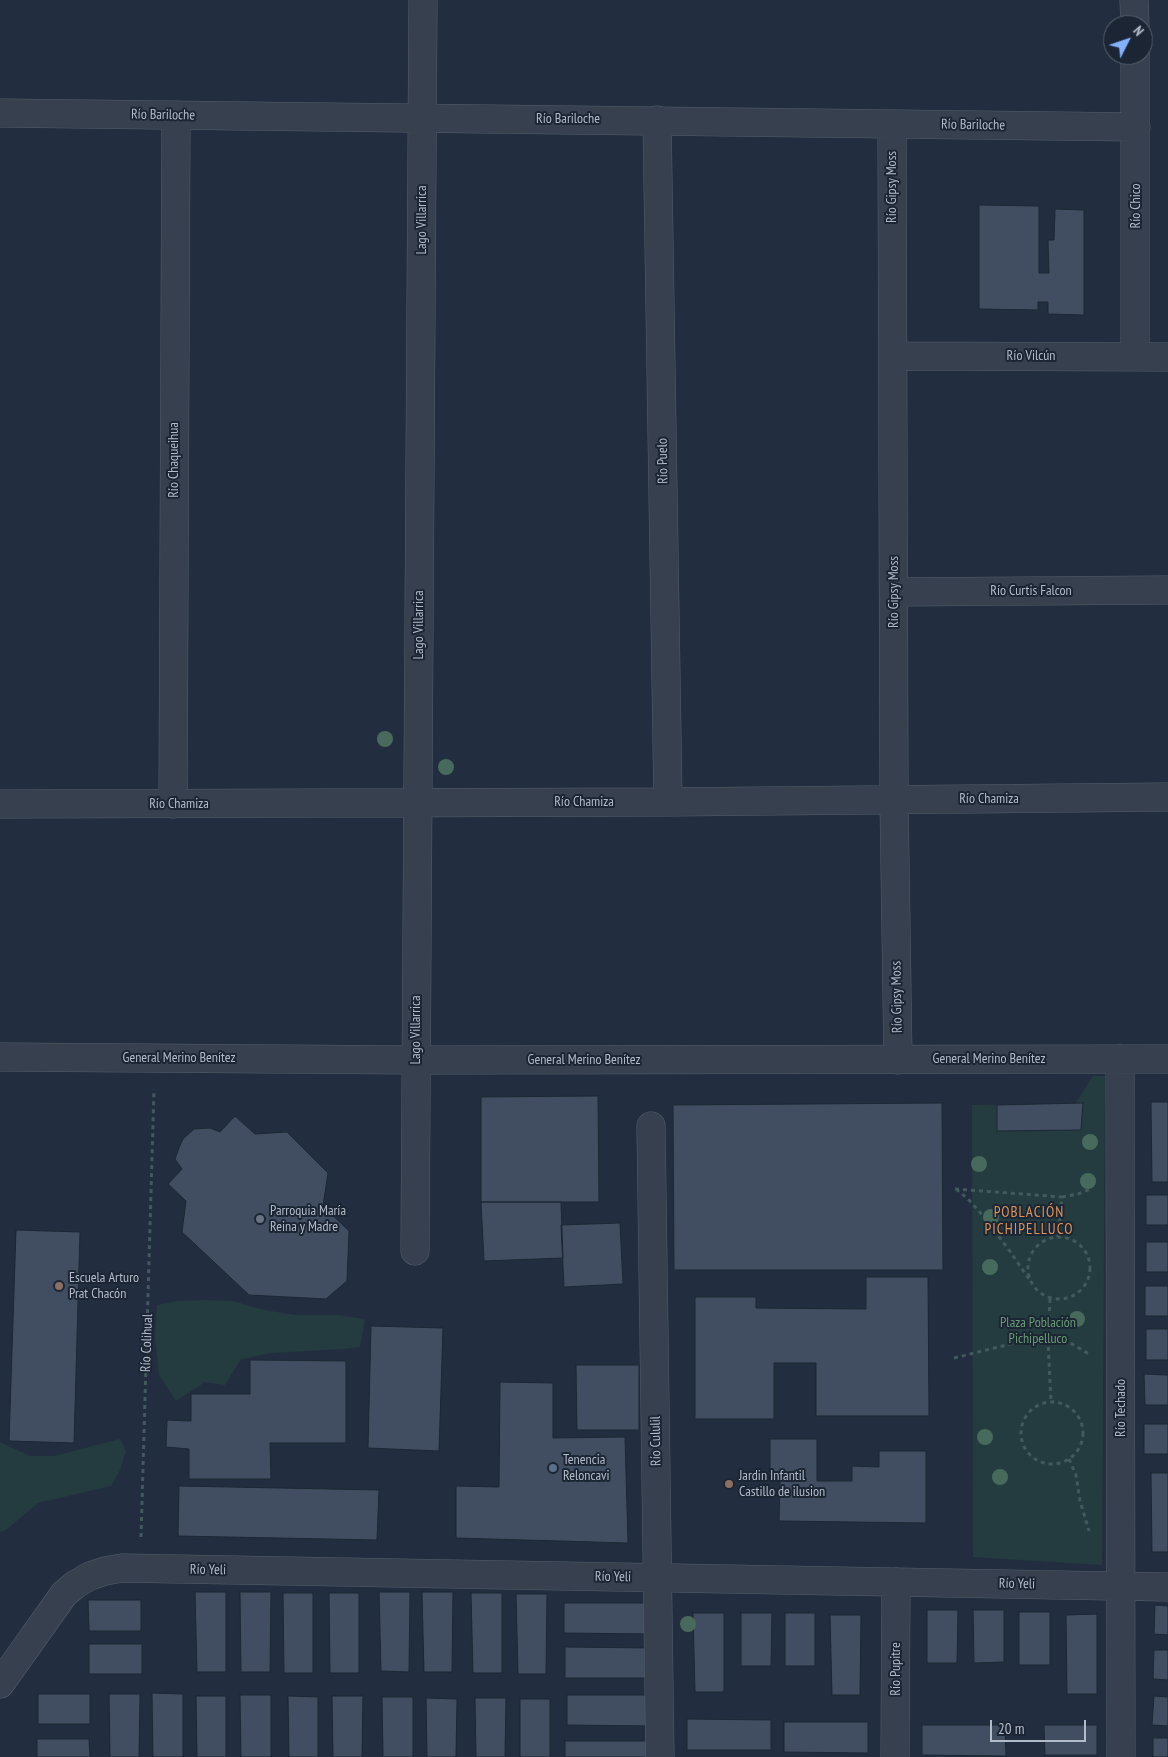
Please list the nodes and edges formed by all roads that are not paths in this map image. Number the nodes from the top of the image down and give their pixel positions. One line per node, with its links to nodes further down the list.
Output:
1 (424, 0): 7 (street, Lago Villarrica)
2 (1134, 0): 3 (street)
3 (1135, 15)
4 (1135, 65): 10 (street, Río Chico)
5 (0, 113): 6 (street, Río Bariloche)
6 (176, 115): 7 (street, Río Bariloche); 21 (street, Río Chaqueihua)
7 (422, 118): 8 (street, Río Bariloche); 18 (street, Lago Villarrica)
8 (657, 120): 9 (street, Río Bariloche); 19 (street, Río Puelo)
9 (892, 124): 10 (street, Río Bariloche); 11 (street, Río Gipsy Moss)
10 (1136, 127): 12 (street, Río Chico)
11 (893, 356): 12 (street, Río Vilcún); 15 (street, Río Gipsy Moss)
12 (1135, 357): 13 (street, Río Vilcún)
13 (1168, 357)
14 (1168, 590): 15 (street, Río Curtis Falcon)
15 (894, 592): 17 (street, Río Gipsy Moss)
16 (1168, 797): 17 (street, Río Chamiza)
17 (894, 799): 19 (street, Río Chamiza); 26 (street, Río Gipsy Moss)
18 (417, 802): 19 (street, Río Chamiza); 21 (street, Río Chamiza); 25 (street, Lago Villarrica)
19 (668, 802)
20 (0, 804): 21 (street, Río Chamiza)
21 (172, 804)
22 (0, 1057): 25 (street, General Merino Benítez)
23 (1120, 1059): 24 (street, General Merino Benítez); 26 (street, General Merino Benítez); 31 (street, Río Techado)
24 (1168, 1059)
25 (416, 1060): 26 (street, General Merino Benítez); 28 (street, Lago Villarrica)
26 (898, 1060)
27 (652, 1126): 29 (street, Río Cululil)
28 (414, 1251)
29 (658, 1577): 30 (street, Río Yeli); 33 (street, Río Yeli); 34 (street, Río Cululil)
30 (896, 1582): 31 (street, Río Yeli); 35 (street, Río Pupitre)
31 (1121, 1586): 32 (street, Río Yeli); 36 (street, Río Techado)
32 (1168, 1587)
33 (0, 1684)
34 (660, 1757)
35 (896, 1757)
36 (1121, 1757)

